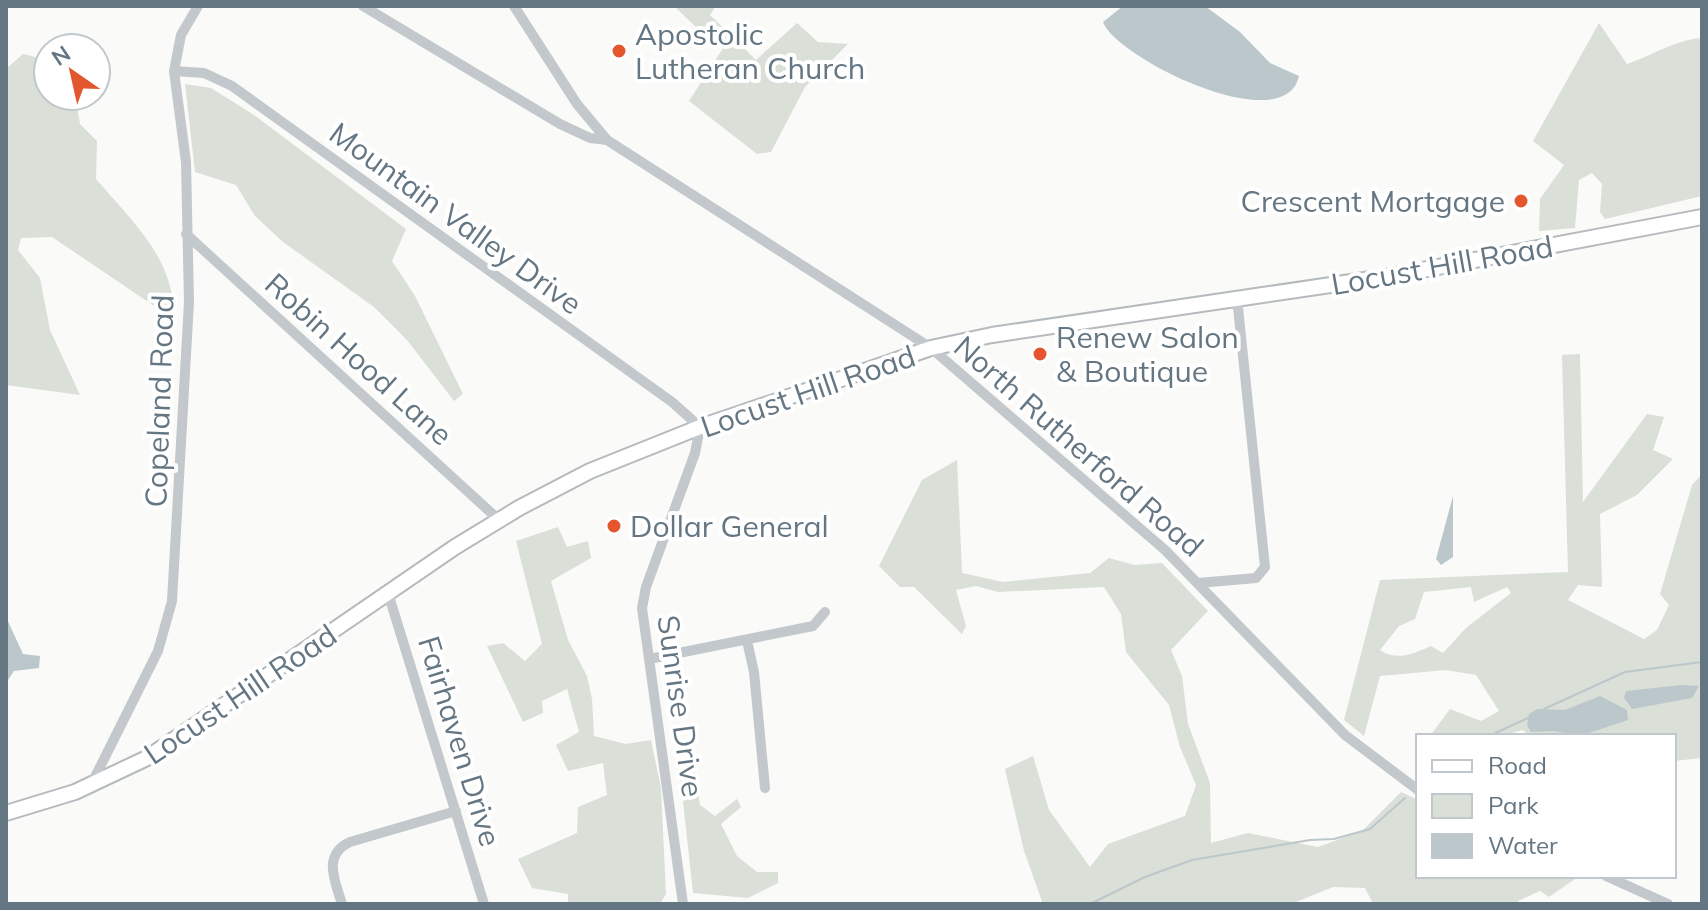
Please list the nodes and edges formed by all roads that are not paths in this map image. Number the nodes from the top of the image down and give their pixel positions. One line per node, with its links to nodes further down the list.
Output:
1 (198, 6): 4 (street, Copeland Road)
2 (363, 6): 5 (street)
3 (514, 6): 5 (street, North Rutherford Road)
4 (174, 71): 7 (street, Copeland Road); 10 (street, Mountain Valley Drive)
5 (607, 140): 9 (street, North Rutherford Road)
6 (1702, 217): 8 (main road, Locust Hill Road)
7 (186, 234): 11 (street, Robin Hood Lane); 17 (street, Copeland Road)
8 (1237, 298): 9 (main road, Locust Hill Road); 12 (street)
9 (931, 348): 10 (main road, Locust Hill Road); 12 (street, North Rutherford Road)
10 (700, 427): 11 (main road, Locust Hill Road); 16 (street, Sunrise Drive)
11 (499, 520): 13 (main road, Locust Hill Road)
12 (1198, 583): 19 (street, North Rutherford Road)
13 (388, 593): 17 (main road, Locust Hill Road); 20 (street, Fairhaven Drive)
14 (825, 612): 15 (street)
15 (747, 641): 16 (street); 18 (street)
16 (649, 659): 25 (street, Sunrise Drive)
17 (91, 785): 21 (main road, Locust Hill Road)
18 (765, 788)
19 (1416, 789)
20 (456, 811): 23 (street); 24 (street, Fairhaven Drive)
21 (6, 813)
22 (1610, 878): 26 (street)
23 (342, 904)
24 (484, 904)
25 (683, 904)
26 (1668, 904)

